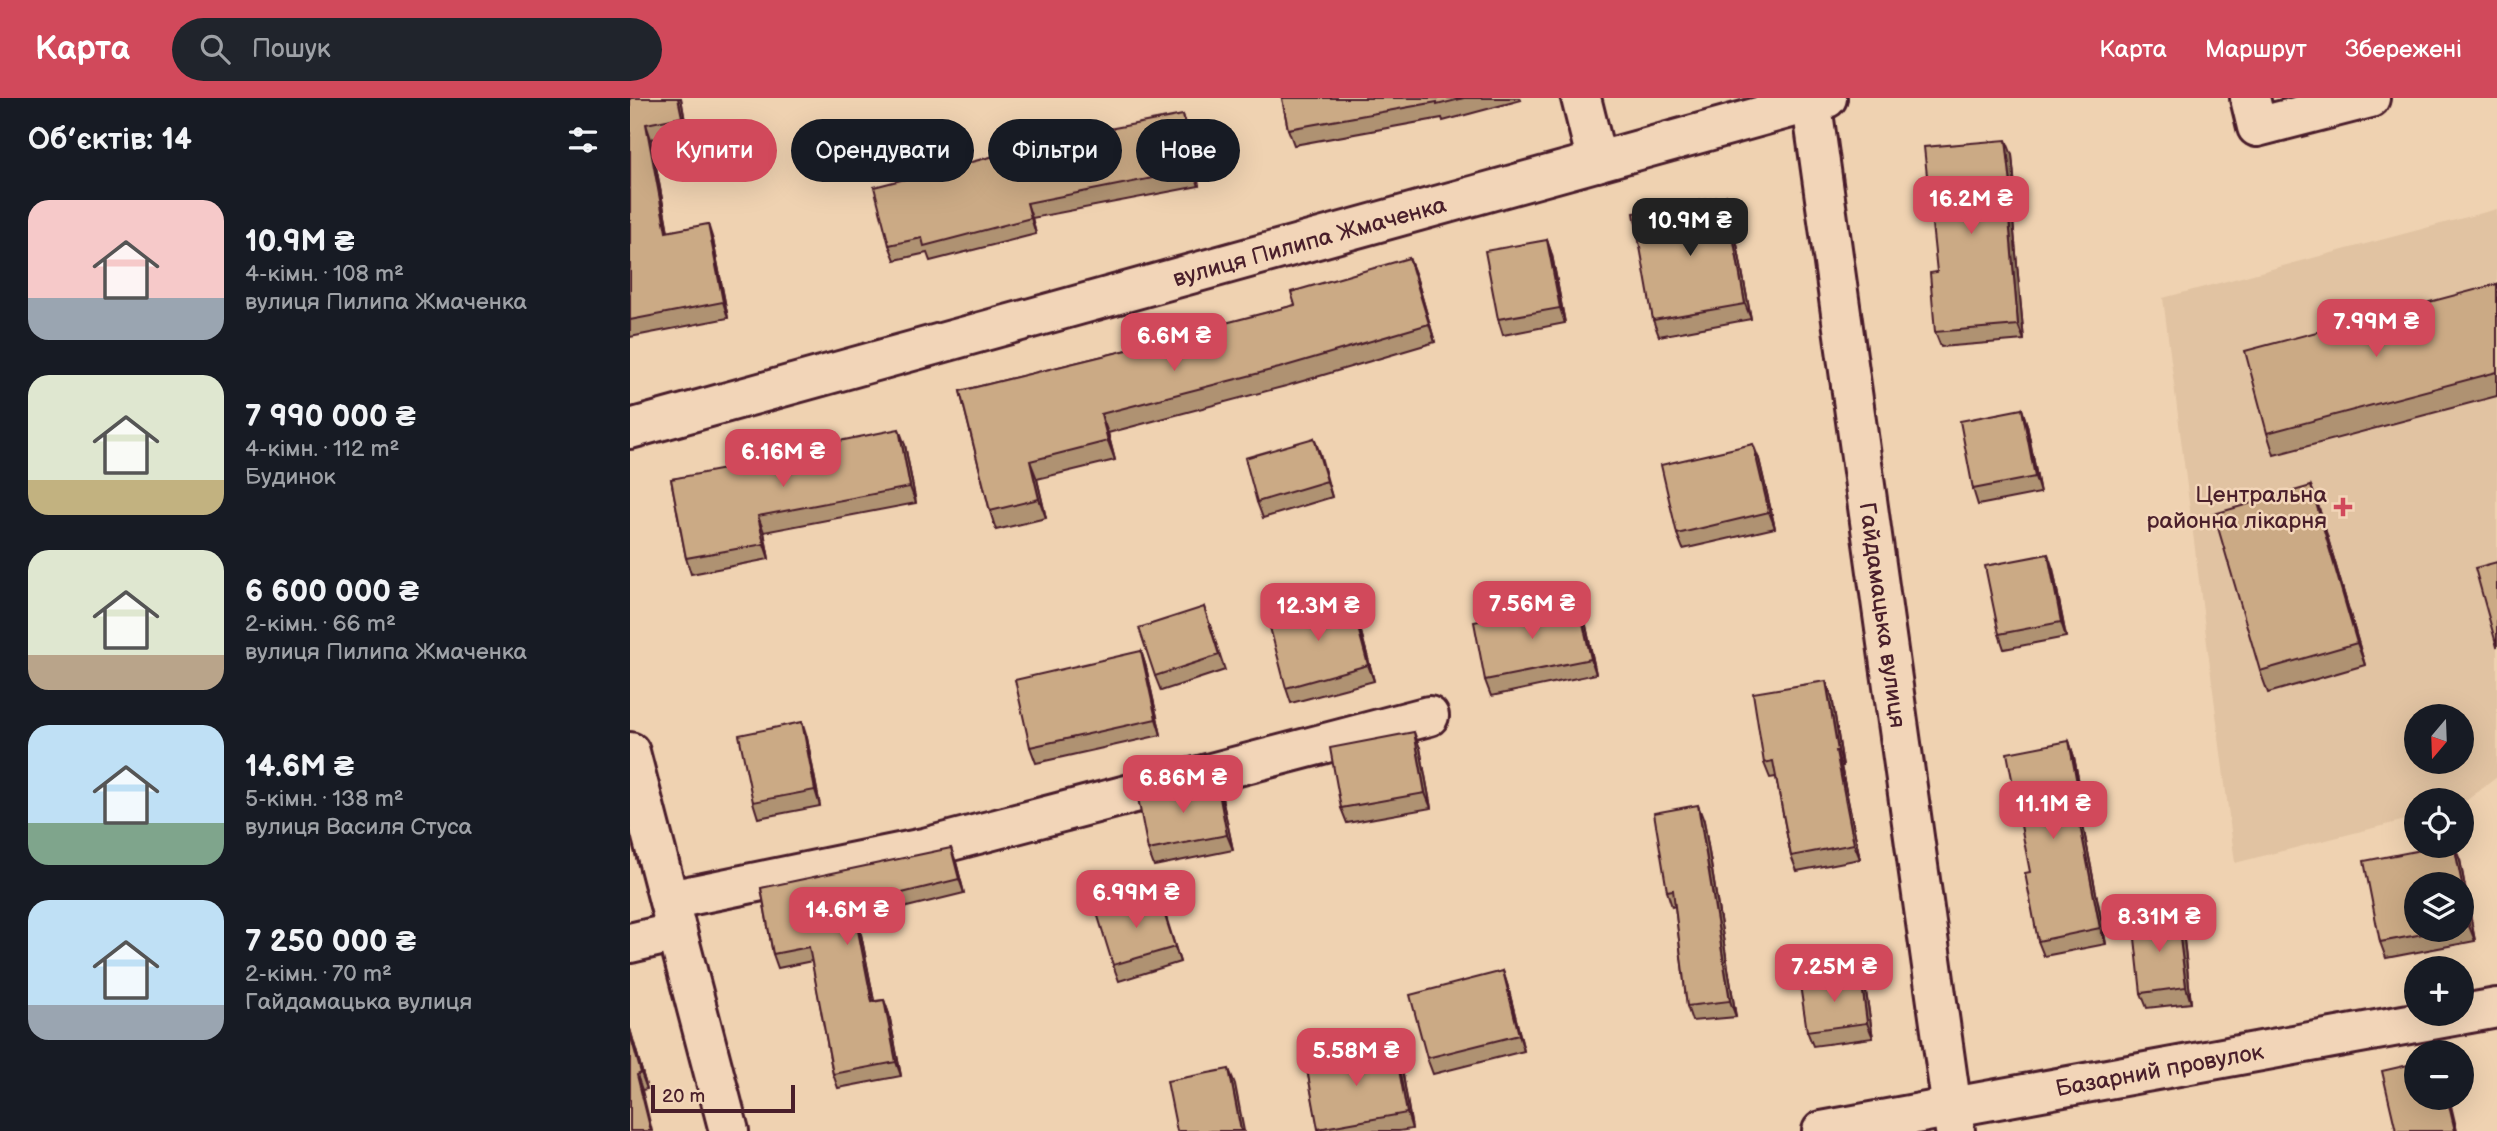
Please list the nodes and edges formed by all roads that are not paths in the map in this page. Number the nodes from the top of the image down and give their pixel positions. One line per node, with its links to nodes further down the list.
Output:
1 (1581, 98): 5 (street)
2 (2250, 98): 3 (street)
3 (2370, 98)
4 (1817, 100): 5 (street, вулиця Пилипа Жмаченка); 12 (street, Гайдамацька вулиця)
5 (1597, 162): 6 (street, вулиця Пилипа Жмаченка)
6 (630, 429)
7 (1429, 716): 9 (street)
8 (630, 752): 9 (street)
9 (673, 916): 10 (street); 13 (street)
10 (630, 943)
11 (2497, 1008): 12 (street, Базарний провулок)
12 (1954, 1119): 14 (street, Базарний провулок)
13 (729, 1131)
14 (1822, 1131)

